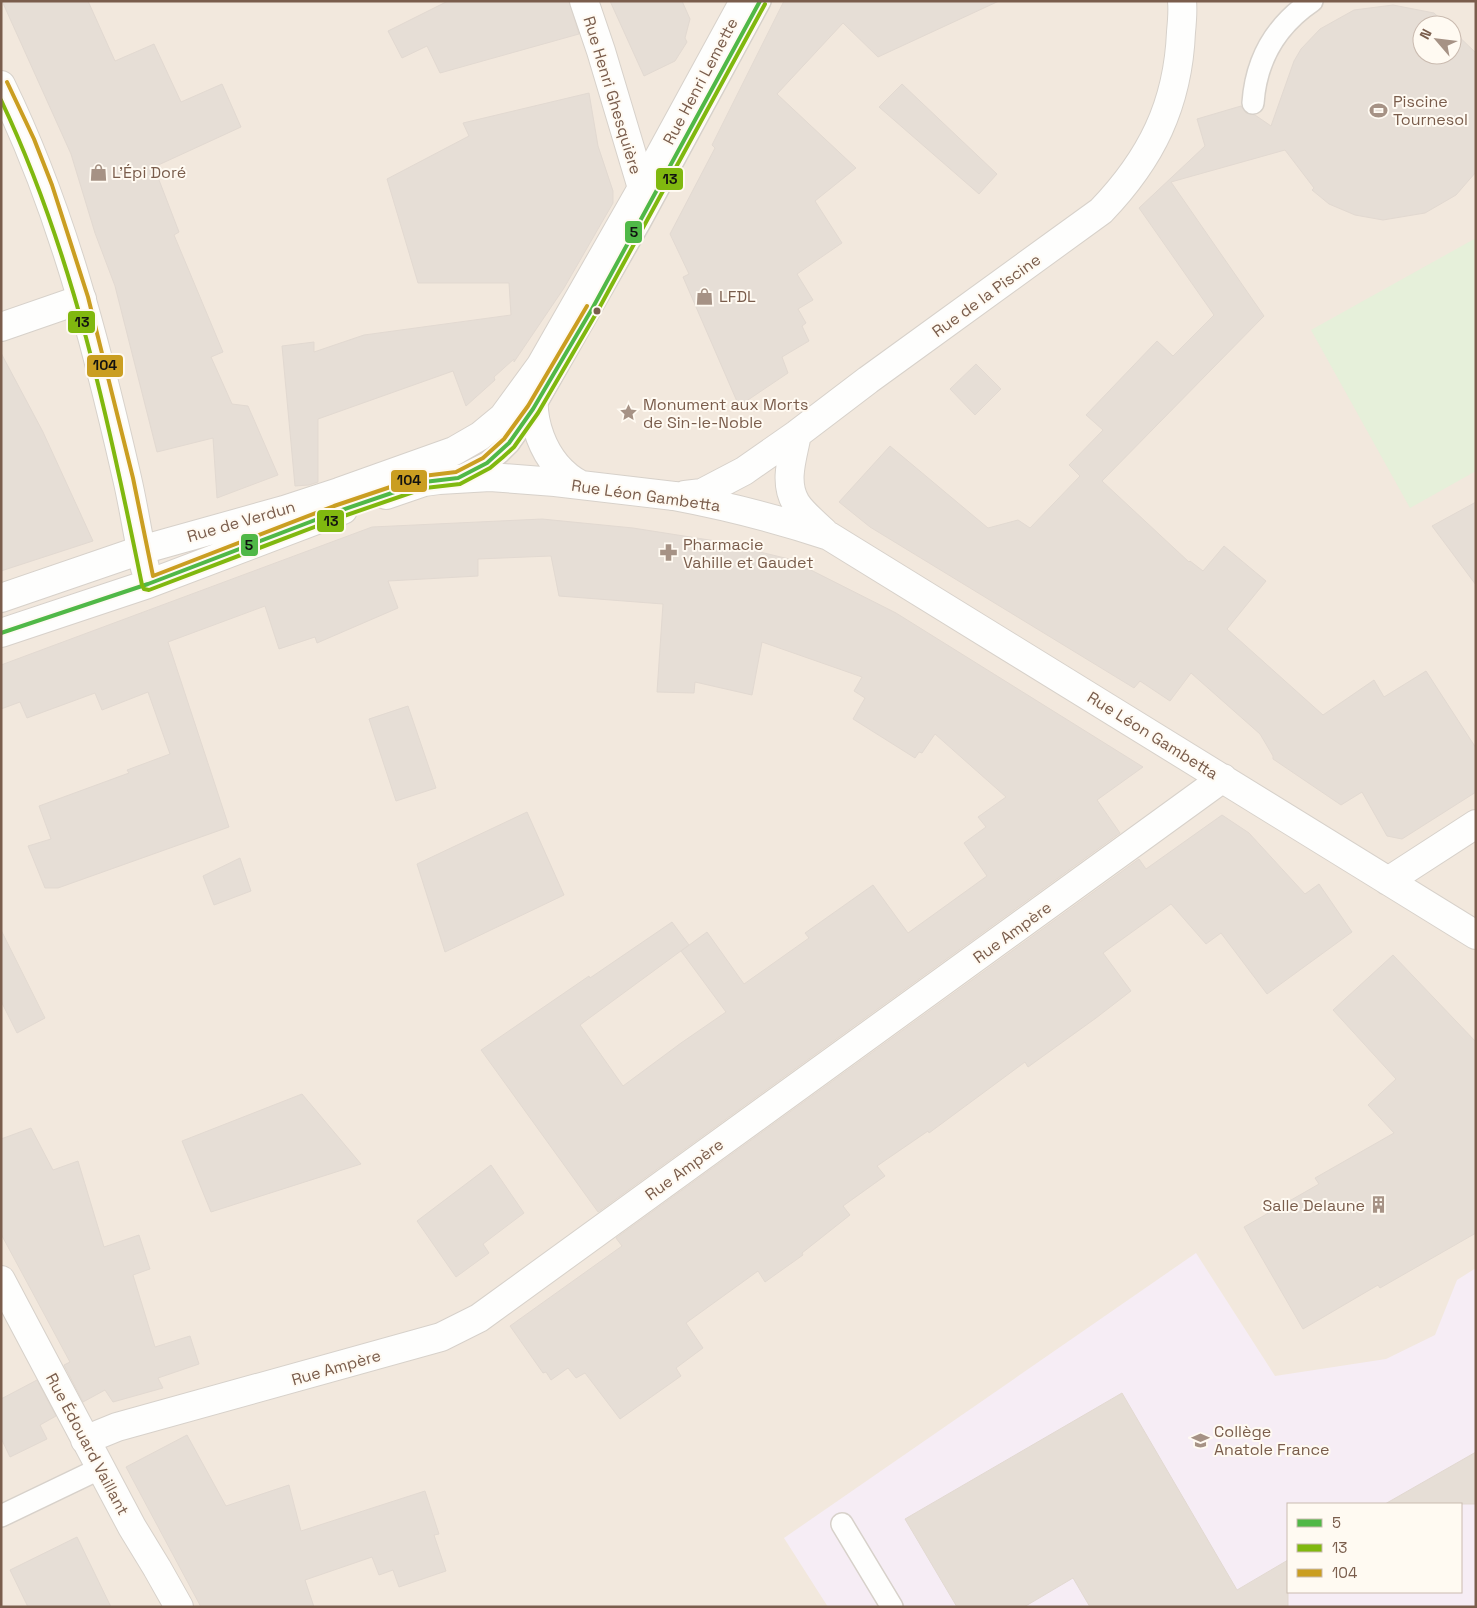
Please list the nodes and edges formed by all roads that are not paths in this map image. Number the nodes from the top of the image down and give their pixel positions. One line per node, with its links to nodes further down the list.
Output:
1 (584, 1): 8 (street, Rue Henri Ghesquière)
2 (744, 1): 8 (street, Rue Henri Lemette)
3 (760, 1): 12 (lane)
4 (1312, 1): 7 (lane)
5 (1187, 3): 13 (street, Rue de la Piscine)
6 (1, 85): 9 (street)
7 (1253, 103)
8 (642, 188): 11 (street, Rue de Verdun)
9 (82, 299): 10 (street); 18 (street)
10 (1, 327)
11 (541, 366): 12 (street); 18 (street, Rue de Verdun)
12 (533, 409): 14 (lane); 15 (street)
13 (798, 434): 16 (street, Rue de la Piscine); 17 (street, Rue Léon Gambetta)
14 (458, 478): 15 (street, Rue Léon Gambetta); 19 (street, Rue de Verdun)
15 (583, 486): 16 (street, Rue Léon Gambetta)
16 (674, 496): 17 (street, Rue Léon Gambetta)
17 (829, 536): 22 (street, Rue Léon Gambetta)
18 (141, 550): 19 (street); 20 (street, Rue de Verdun)
19 (148, 584): 21 (street, Rue de Verdun)
20 (1, 598)
21 (1, 633)
22 (1223, 778): 24 (street, Rue Léon Gambetta); 27 (street, Rue Ampère)
23 (1476, 824): 24 (street)
24 (1388, 882): 25 (street, Rue Léon Gambetta)
25 (1476, 935)
26 (1, 1280): 27 (street, Rue Édouard Vaillant)
27 (85, 1440): 28 (street, Rue Édouard Vaillant)
28 (101, 1468): 29 (lane); 31 (street, Rue Édouard Vaillant)
29 (1, 1516)
30 (842, 1524): 32 (lane)
31 (179, 1607)
32 (892, 1607)

